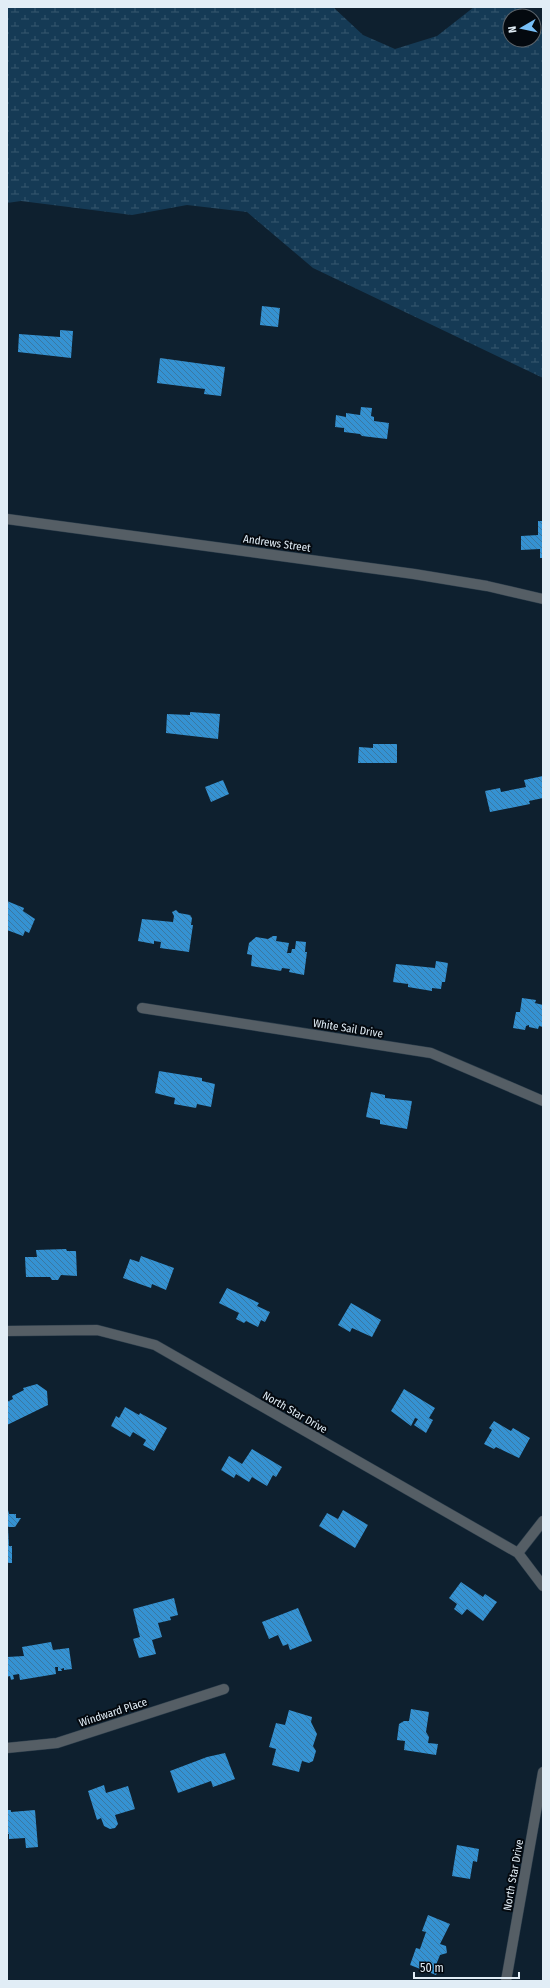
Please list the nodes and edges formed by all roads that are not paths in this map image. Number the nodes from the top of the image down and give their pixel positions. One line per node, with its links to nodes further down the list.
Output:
1 (7, 519): 2 (street, Andrews Street)
2 (543, 600)
3 (142, 1008): 4 (street, White Sail Drive)
4 (543, 1101)
5 (7, 1331): 7 (street, North Star Drive)
6 (543, 1520): 7 (street)
7 (518, 1553): 8 (street, North Star Drive)
8 (543, 1586)
9 (224, 1689): 10 (street, Windward Place)
10 (7, 1748)
11 (543, 1772): 12 (street, North Star Drive)
12 (506, 1981)

